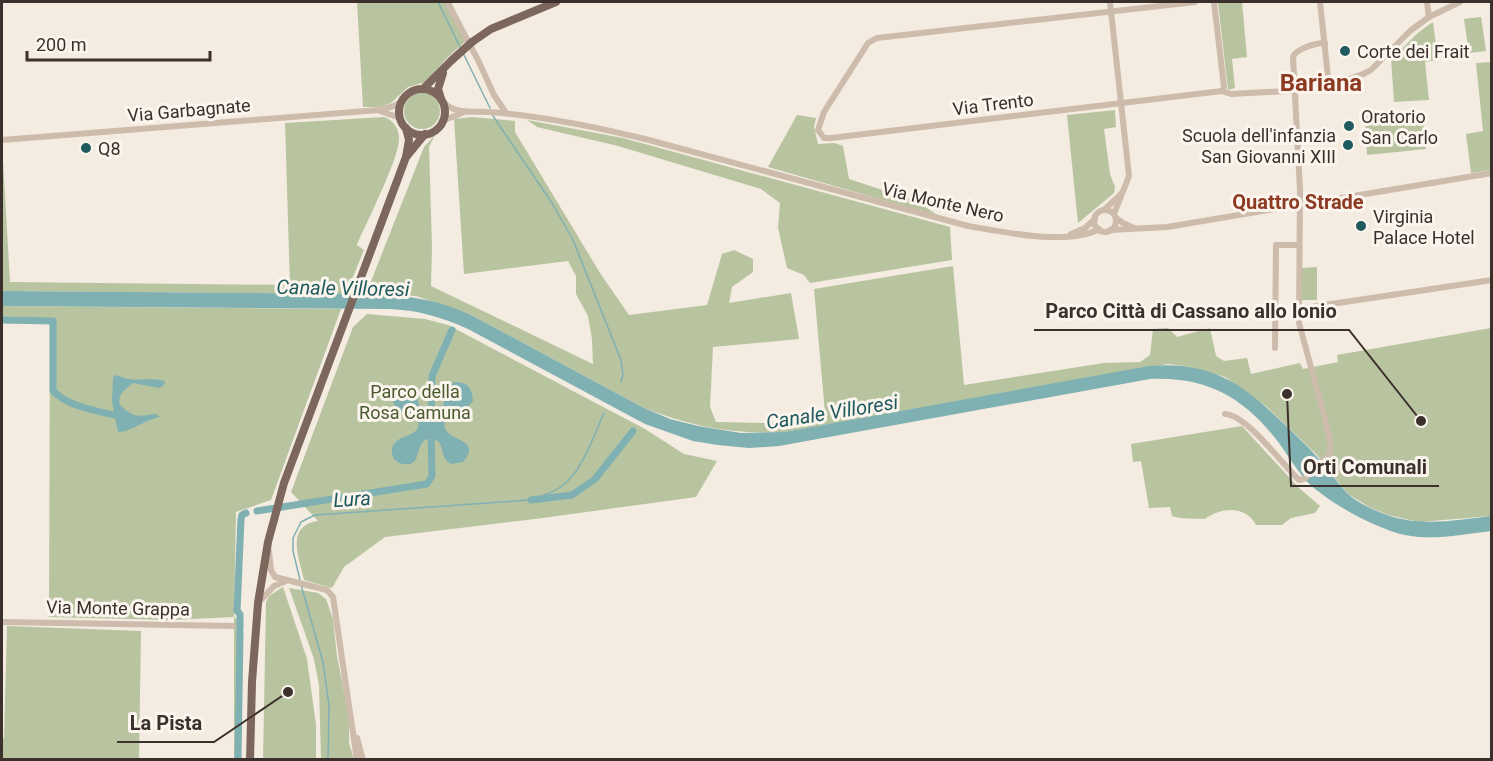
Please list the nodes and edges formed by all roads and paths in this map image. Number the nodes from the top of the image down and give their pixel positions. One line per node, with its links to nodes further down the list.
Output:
1 (447, 2): 22 (street)
2 (556, 2): 12 (main road, bridge)
3 (1110, 2): 9 (street)
4 (1195, 2): 9 (street)
5 (1214, 2): 16 (street)
6 (1320, 2): 11 (street)
7 (1428, 2): 10 (street)
8 (1460, 2): 10 (street, Via Trento)
9 (1111, 11): 19 (street); 19 (street, Via Trento)
10 (1429, 17): 13 (street, Via Trento)
11 (1324, 43): 13 (street); 15 (street)
12 (446, 67): 14 (main road); 18 (main road)
13 (1329, 87): 15 (street, Via Trento)
14 (423, 89): 17 (main road); 18 (main road)
15 (1294, 90): 16 (street, Via Trento); 31 (street)
16 (1222, 91): 19 (street, Via Trento)
17 (402, 100): 20 (street, Via Garbagnate); 23 (main road)
18 (441, 100): 21 (street); 24 (main road)
19 (1122, 104): 30 (street)
20 (379, 110): 23 (street, Via Garbagnate); 27 (street, Via Garbagnate)
21 (468, 111): 22 (street); 24 (street)
22 (506, 113): 38 (street, Via Monte Nero)
23 (400, 117): 25 (main road)
24 (442, 122): 26 (main road)
25 (406, 128): 26 (main road); 28 (main road)
26 (425, 134): 28 (main road)
27 (2, 140)
28 (406, 157): 44 (main road)
29 (1491, 173): 31 (street)
30 (1123, 192): 32 (street); 33 (street)
31 (1299, 204): 36 (street); 39 (street)
32 (1104, 210): 33 (street); 34 (street)
33 (1115, 216): 36 (street); 37 (street)
34 (1095, 219): 35 (street); 38 (street)
35 (1099, 229): 37 (street); 38 (street, Via Monte Nero)
36 (1140, 229): 37 (street)
37 (1110, 230)
38 (1068, 236)
39 (1299, 245): 41 (street); 42 (street)
40 (1491, 280): 41 (street)
41 (1298, 309): 43 (street)
42 (1275, 348)
43 (1225, 414)
44 (268, 542): 45 (street); 46 (main road)
45 (286, 581): 46 (street); 49 (street)
46 (258, 603): 50 (main road)
47 (2, 622): 48 (street, Via Monte Grappa)
48 (233, 626)
49 (350, 708): 51 (street); 52 (street)
50 (250, 759)
51 (357, 759)
52 (363, 759)

